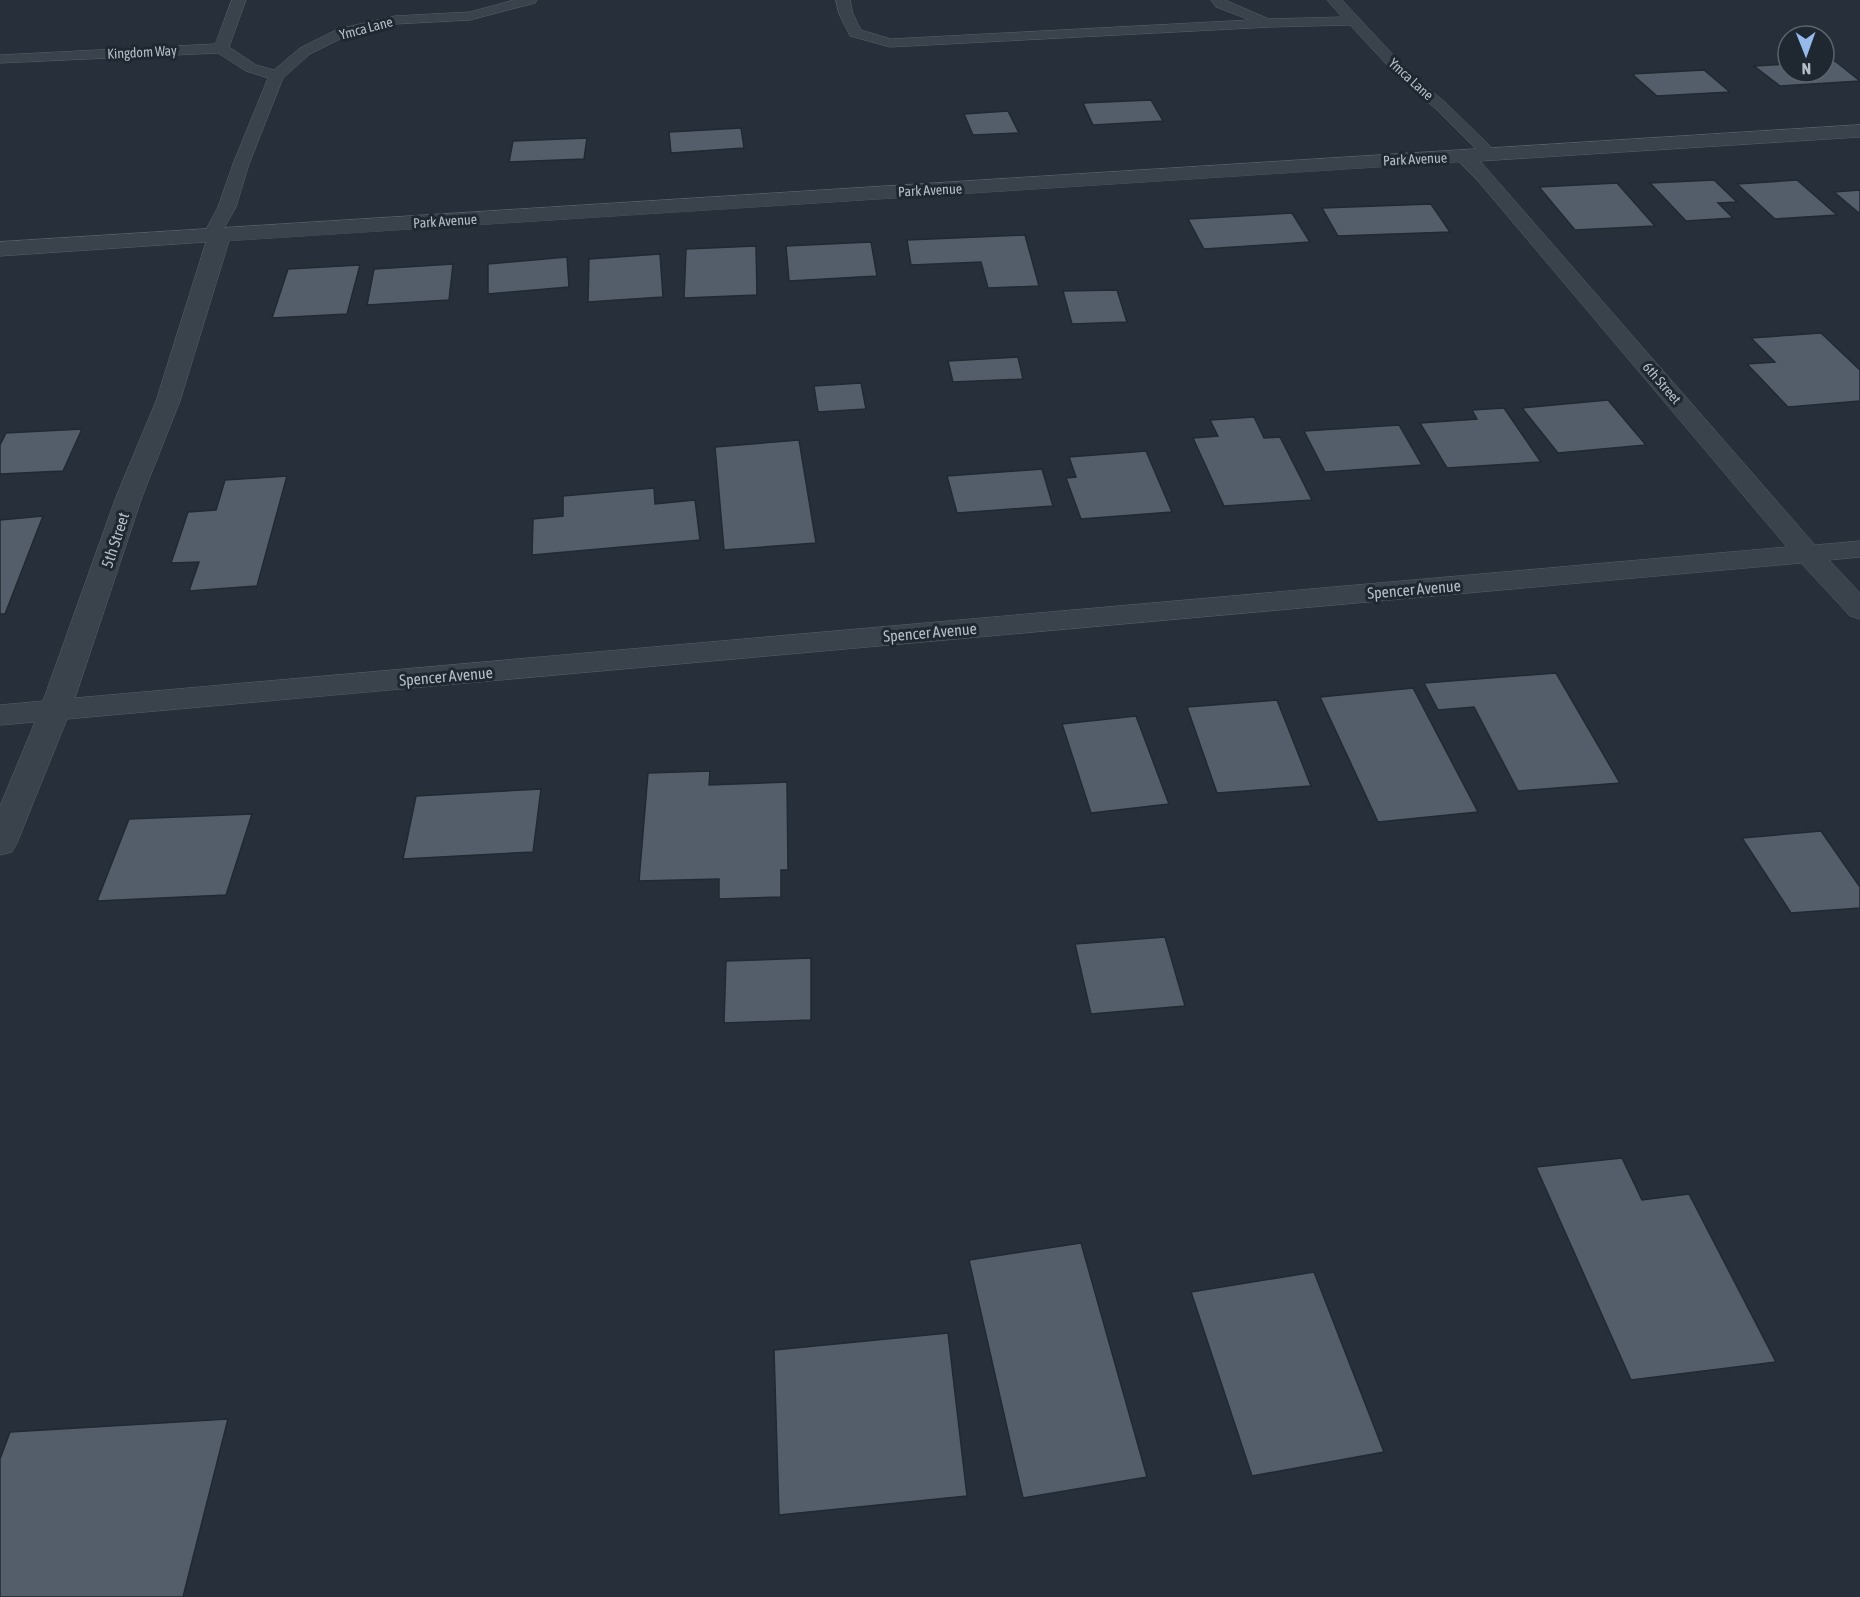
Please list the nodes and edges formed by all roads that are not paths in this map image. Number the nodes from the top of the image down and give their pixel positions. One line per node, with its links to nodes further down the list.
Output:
1 (239, 0): 8 (lane)
2 (530, 0): 10 (lane, Ymca Lane)
3 (843, 0): 7 (lane)
4 (1218, 0): 7 (lane)
5 (1334, 0): 6 (lane, Ymca Lane)
6 (1353, 21): 7 (lane); 12 (lane, Ymca Lane)
7 (1270, 23)
8 (221, 48): 9 (lane, Kingdom Way); 10 (lane)
9 (0, 59)
10 (276, 76): 14 (lane, Ymca Lane)
11 (1860, 131): 12 (street, Park Avenue)
12 (1491, 155): 13 (street, Park Avenue)
13 (1464, 156): 14 (street, Park Avenue); 17 (street, 6th Street)
14 (212, 236): 15 (street, Park Avenue); 21 (street, 5th Street)
15 (0, 249)
16 (1860, 528): 17 (street, Spencer Avenue)
17 (1800, 544): 18 (street, Spencer Avenue); 19 (street, 6th Street); 21 (street, Spencer Avenue)
18 (1860, 549)
19 (1860, 610)
20 (0, 693): 21 (street, Spencer Avenue)
21 (59, 699): 22 (street, Spencer Avenue); 23 (street, 5th Street)
22 (0, 716)
23 (0, 843)

